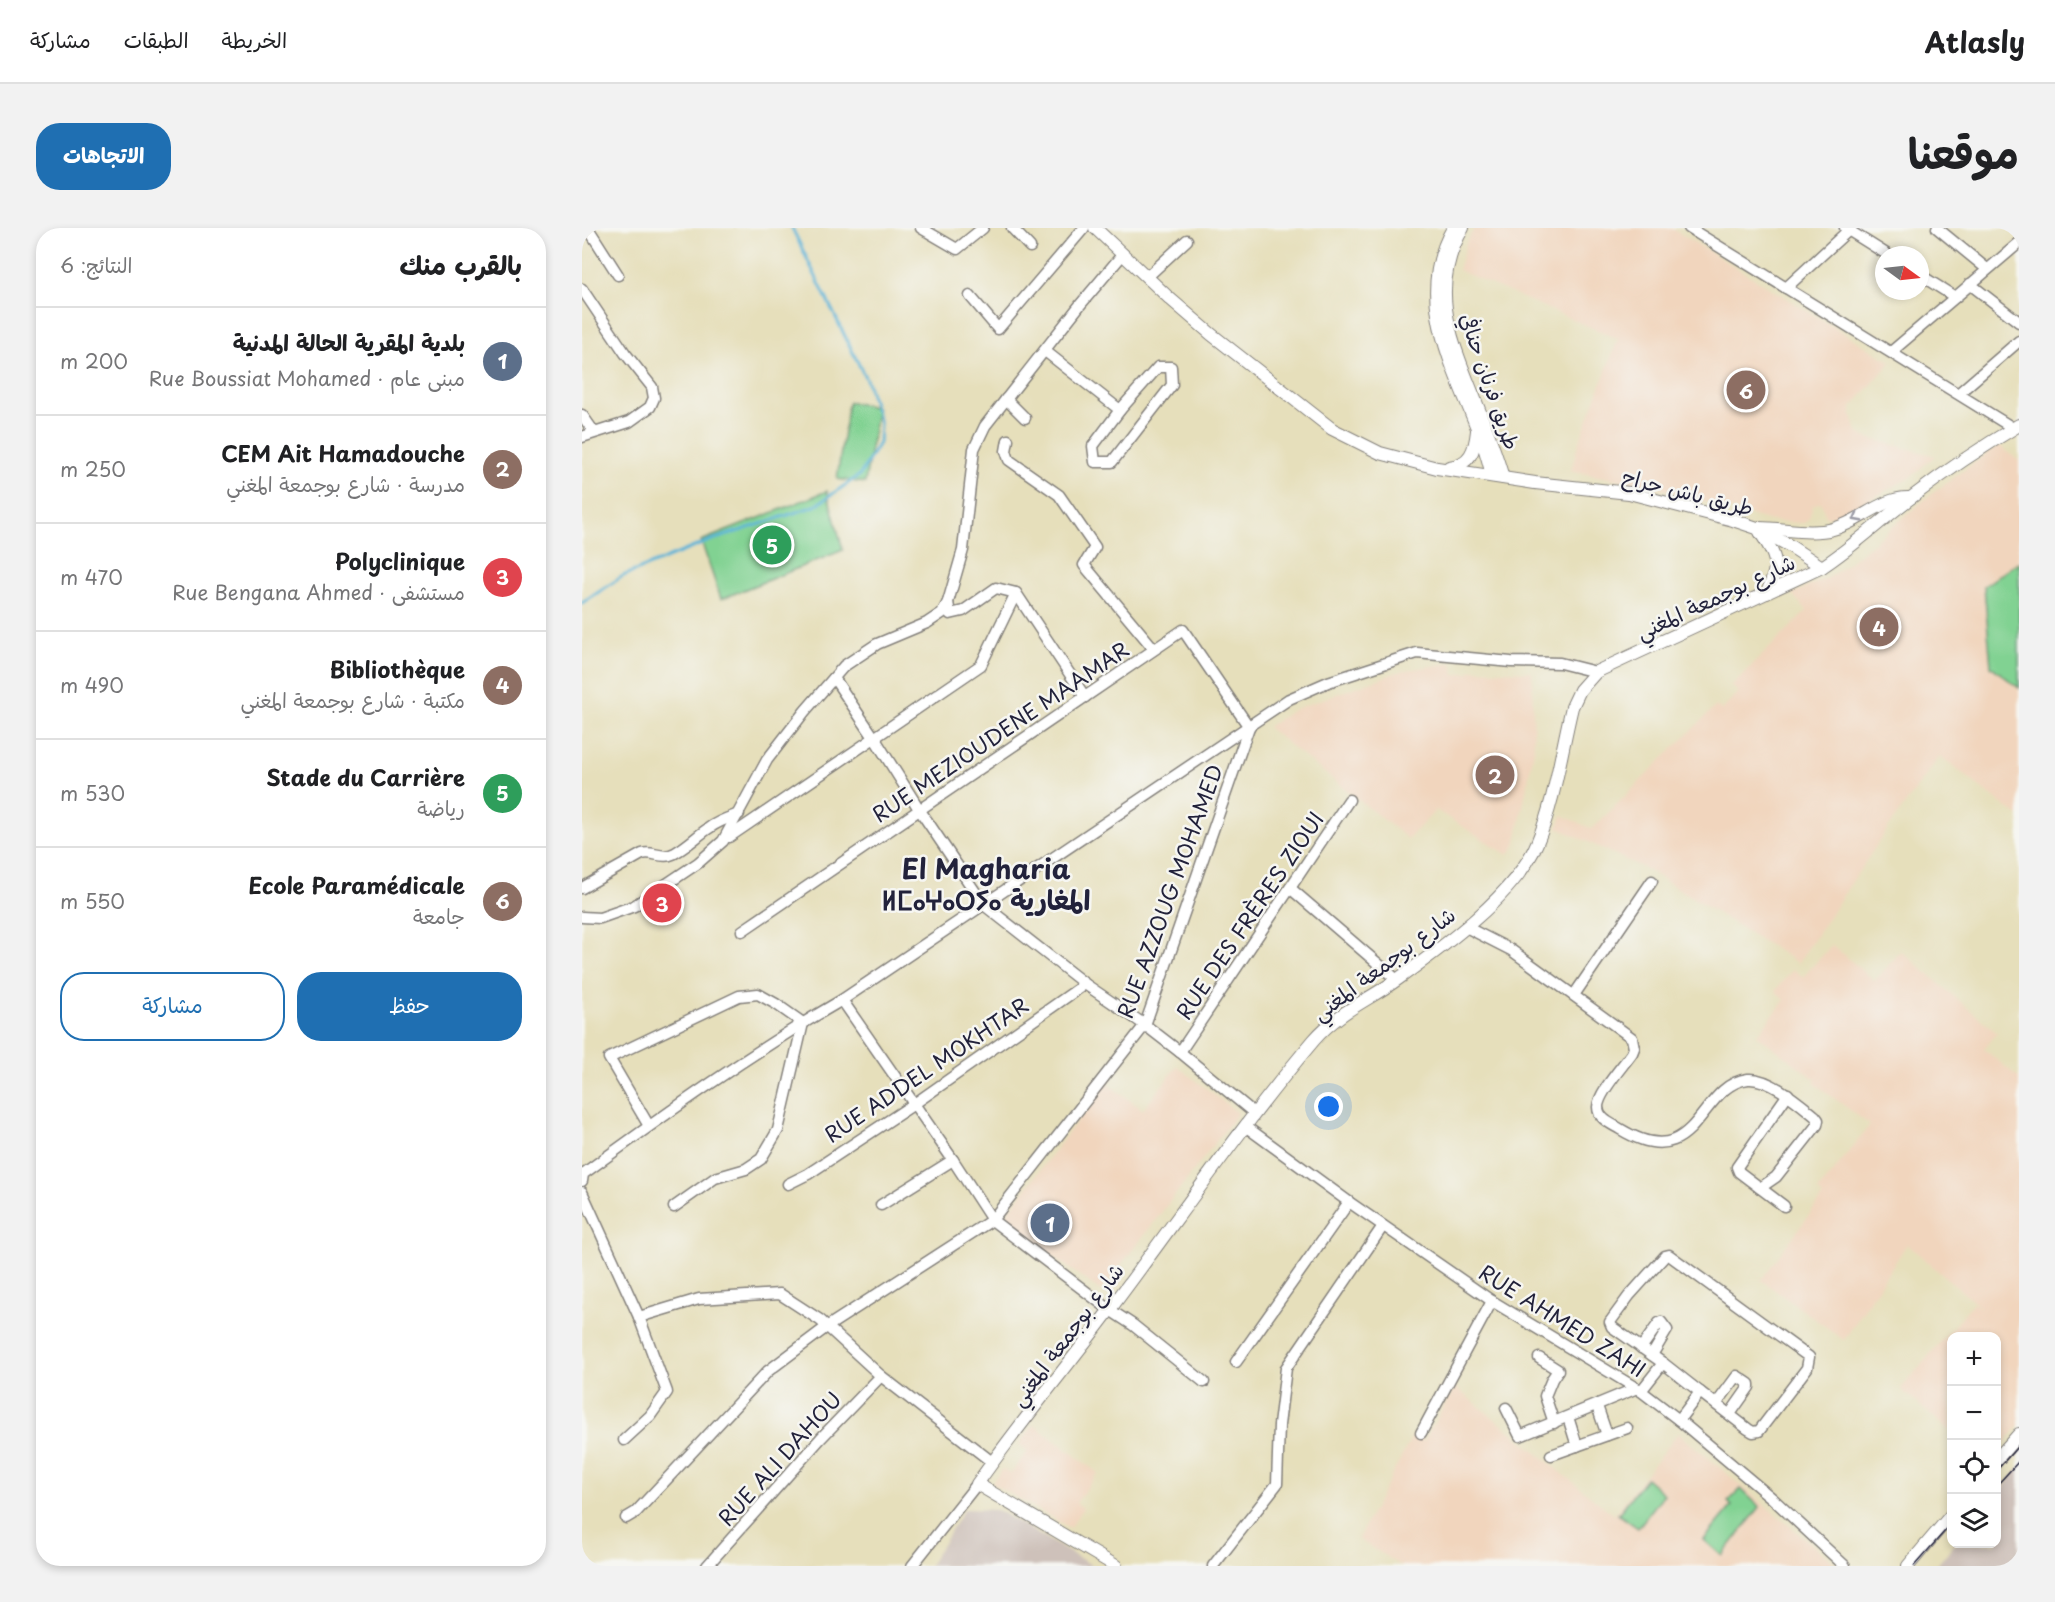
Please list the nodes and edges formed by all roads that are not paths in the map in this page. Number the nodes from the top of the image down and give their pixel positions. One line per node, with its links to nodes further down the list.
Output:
1 (588, 228): 18 (street)
2 (921, 228): 3 (street)
3 (983, 228)
4 (1012, 228): 14 (street)
5 (1084, 228): 24 (street)
6 (1095, 228): 16 (main road, طريق باش جراح)
7 (1453, 228): 36 (main road, طريق فرنان حنافي)
8 (1463, 228): 40 (main road, طريق فرنان حنافي)
9 (1689, 228): 22 (street)
10 (1937, 228): 17 (street)
11 (1848, 229): 15 (street); 22 (street)
12 (1187, 240): 19 (street)
13 (2019, 243): 17 (street)
14 (1030, 247)
15 (1875, 247)
16 (1124, 254): 19 (main road, طريق باش جراح); 28 (street)
17 (1987, 269): 21 (street)
18 (618, 275)
19 (1147, 277): 41 (main road, طريق باش جراح)
20 (1929, 281): 25 (street)
21 (1970, 284): 25 (street); 26 (street)
22 (1786, 288): 29 (street)
23 (582, 289): 37 (street)
24 (970, 296)
25 (1955, 297): 29 (street)
26 (2019, 322)
27 (2019, 341): 30 (street)
28 (1045, 351): 31 (street); 32 (street)
29 (1891, 352): 30 (street)
30 (1959, 393): 35 (street)
31 (1006, 399): 34 (street); 49 (street)
32 (1120, 410): 32 (street)
33 (582, 415): 37 (street)
34 (1025, 418)
35 (2016, 427): 44 (main road, شارع بوجمعة المغني)
36 (1478, 430): 41 (main road); 42 (main road, طريق فرنان حنافي)
37 (594, 432): 38 (street)
38 (582, 437)
39 (1008, 440): 50 (street)
40 (1496, 451): 42 (main road, طريق فرنان حنافي); 43 (main road)
41 (1437, 468): 42 (main road, طريق باش جراح)
42 (1498, 477): 43 (main road, طريق باش جراح)
43 (1520, 480): 45 (main road, طريق باش جراح)
44 (1910, 498): 45 (main road, one-way to 45); 46 (main road, شارع بوجمعة المغني)
45 (1757, 528): 46 (main road, طريق باش جراح); 48 (main road)
46 (1822, 567): 48 (main road, شارع بوجمعة المغني)
47 (1016, 593): 49 (street); 53 (street); 55 (street)
48 (1767, 593): 51 (main road, شارع بوجمعة المغني)
49 (948, 602): 52 (street)
50 (1154, 649): 53 (street, RUE MEZIOUDENE MAAMAR); 54 (street, RUE MEZIOUDENE MAAMAR)
51 (1596, 672): 54 (street); 65 (main road, شارع بوجمعة المغني)
52 (834, 678): 55 (street); 58 (street)
53 (1085, 697): 57 (street, RUE MEZIOUDENE MAAMAR)
54 (1249, 727): 63 (street); 72 (street, RUE AZZOUG MOHAMED)
55 (875, 739): 57 (street); 59 (street)
56 (1349, 800): 62 (street, RUE DES FRÈRES ZIOUI)
57 (919, 809): 63 (street); 66 (street, RUE MEZIOUDENE MAAMAR)
58 (739, 814): 59 (street); 61 (street)
59 (723, 841): 64 (street)
60 (1652, 881): 69 (street)
61 (582, 888)
62 (1290, 888): 67 (street); 73 (street, RUE DES FRÈRES ZIOUI)
63 (984, 905): 68 (street); 70 (street)
64 (582, 917)
65 (1466, 927): 67 (main road, شارع بوجمعة المغني); 69 (street)
66 (742, 931)
67 (1397, 980): 76 (main road, شارع بوجمعة المغني)
68 (1085, 984): 72 (street); 75 (street, RUE ADDEL MOKHTAR)
69 (1574, 995): 74 (street)
70 (842, 1000): 71 (street); 75 (street)
71 (803, 1023): 77 (street); 77 (street); 87 (street)
72 (1145, 1025): 73 (street); 88 (street, RUE AZZOUG MOHAMED)
73 (1180, 1052): 76 (street)
74 (1788, 1094): 82 (street); 82 (street)
75 (914, 1104): 79 (street); 81 (street, RUE ADDEL MOKHTAR)
76 (1254, 1113): 78 (main road, شارع بوجمعة المغني)
77 (649, 1126): 80 (street)
78 (1245, 1126): 84 (street, RUE AHMED ZAHI); 91 (main road, شارع بوجمعة المغني)
79 (953, 1160): 85 (street); 88 (street)
80 (582, 1181)
81 (788, 1184)
82 (1760, 1188): 86 (street)
83 (582, 1192): 92 (street)
84 (1349, 1202): 89 (street, RUE AHMED ZAHI); 97 (street)
85 (881, 1205)
86 (1784, 1206)
87 (674, 1207)
88 (992, 1220): 91 (street); 93 (street, RUE AZZOUG MOHAMED)
89 (1383, 1226): 90 (street, RUE AHMED ZAHI); 125 (street)
90 (1492, 1301): 101 (street, RUE AHMED ZAHI); 111 (street)
91 (1110, 1310): 100 (street); 118 (main road, شارع بوجمعة المغني)
92 (639, 1317): 93 (street); 114 (street)
93 (828, 1326): 99 (street); 120 (street, RUE AZZOUG MOHAMED)
94 (1641, 1348): 95 (street); 95 (street); 106 (street)
95 (1652, 1355): 98 (street)
96 (1539, 1358): 109 (street)
97 (1236, 1362)
98 (1662, 1363): 101 (street); 102 (street)
99 (881, 1376): 118 (street); 122 (street, RUE ALI DAHOU)
100 (1204, 1382)
101 (1639, 1390): 104 (street); 108 (street, RUE AHMED ZAHI)
102 (1700, 1392): 103 (street); 108 (street)
103 (1717, 1403): 106 (street); 106 (street)
104 (1597, 1406): 107 (street); 113 (street)
105 (1506, 1408): 109 (street)
106 (1730, 1414)
107 (1568, 1418): 109 (street); 115 (street)
108 (1679, 1420): 126 (street, RUE AHMED ZAHI)
109 (1554, 1423)
110 (1627, 1428): 113 (street)
111 (1421, 1432)
112 (2019, 1434): 116 (main road)
113 (1607, 1435): 115 (street)
114 (624, 1440)
115 (1577, 1446): 117 (street)
116 (2001, 1454)
117 (1551, 1455)
118 (992, 1462): 119 (main road, شارع بوجمعة المغني)
119 (976, 1484): 123 (street); 124 (main road)
120 (626, 1518)
121 (1947, 1520): 127 (main road)
122 (707, 1566)
123 (912, 1566)
124 (1116, 1566)
125 (1213, 1566)
126 (1845, 1566)
127 (1908, 1566)

